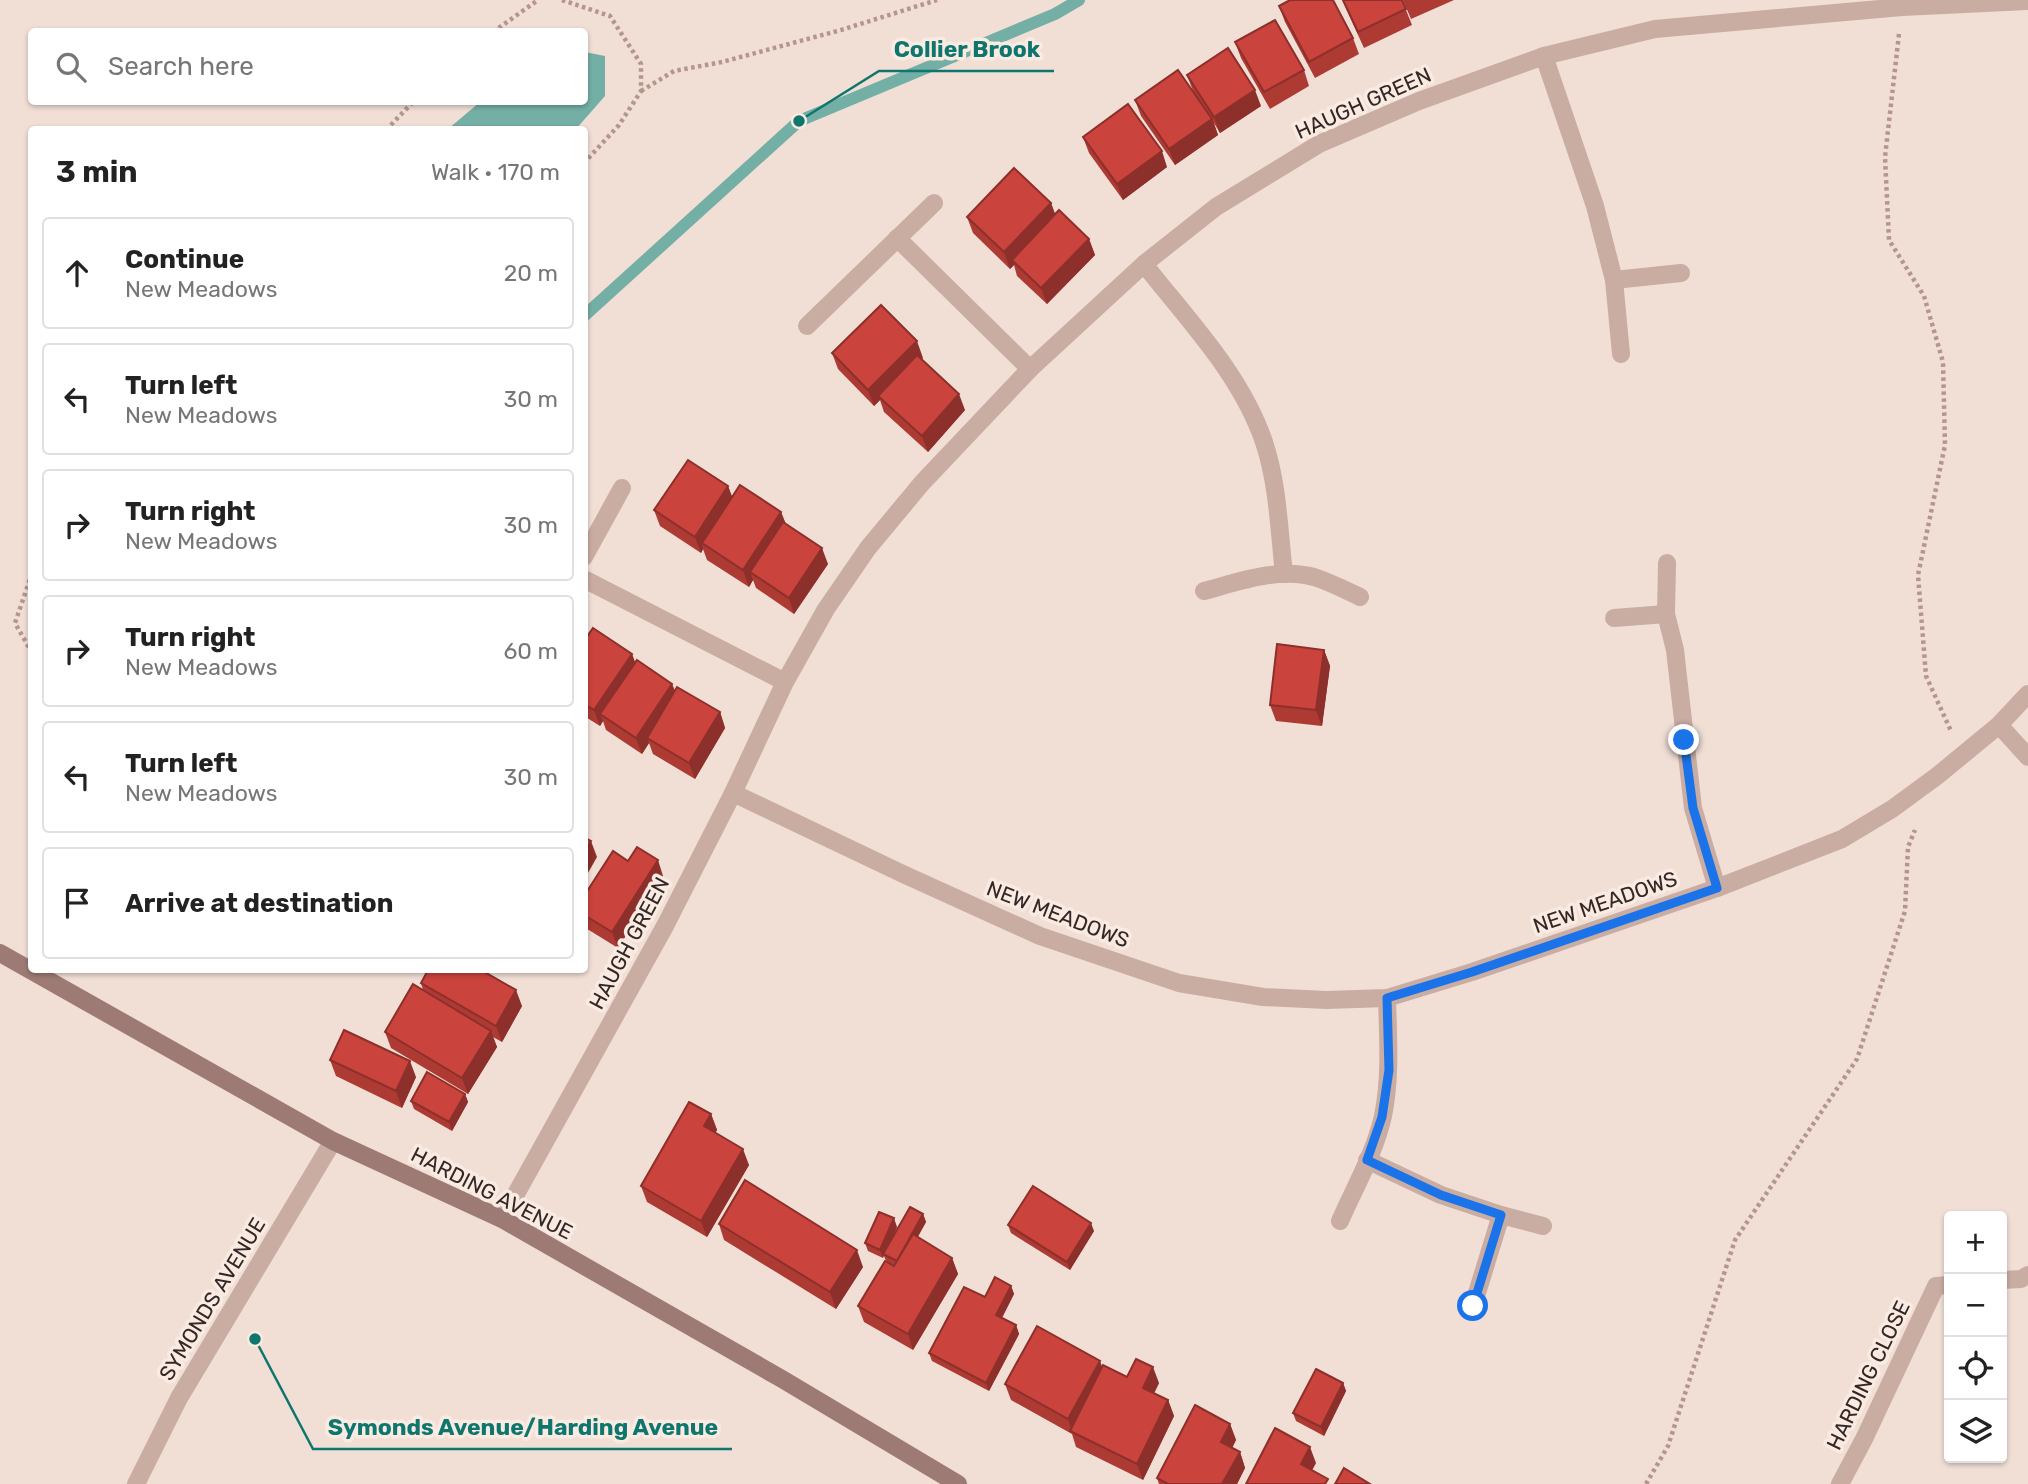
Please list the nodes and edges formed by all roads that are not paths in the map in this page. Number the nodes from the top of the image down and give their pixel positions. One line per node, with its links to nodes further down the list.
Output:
1 (2028, 1): 2 (street, HAUGH GREEN)
2 (1841, 6): 3 (street, HAUGH GREEN)
3 (1544, 56): 6 (street, HAUGH GREEN); 8 (street)
4 (934, 203): 5 (street)
5 (897, 239): 9 (street); 11 (street)
6 (1144, 264): 11 (street, HAUGH GREEN); 15 (street)
7 (1681, 273): 8 (street)
8 (1614, 280): 10 (street)
9 (807, 327)
10 (1622, 354)
11 (1030, 369): 21 (street, HAUGH GREEN)
12 (622, 488): 13 (street)
13 (588, 550)
14 (1667, 563): 19 (street)
15 (1284, 574): 17 (street); 18 (street)
16 (588, 581): 21 (street)
17 (1204, 591)
18 (1360, 597)
19 (1665, 614): 20 (street); 26 (street)
20 (1614, 618)
21 (785, 682): 25 (street, HAUGH GREEN)
22 (2028, 694): 23 (street, NEW MEADOWS)
23 (1999, 725): 24 (street); 26 (street, NEW MEADOWS)
24 (2028, 757)
25 (733, 793): 30 (street, NEW MEADOWS); 34 (street, HAUGH GREEN)
26 (1717, 888): 30 (street, NEW MEADOWS)
27 (0, 953): 28 (street, HARDING AVENUE)
28 (28, 969)
29 (35, 973): 31 (street, HARDING AVENUE)
30 (1387, 998): 32 (street)
31 (333, 1141): 34 (street, HARDING AVENUE); 41 (street, SYMONDS AVENUE)
32 (1367, 1160): 33 (street); 35 (street)
33 (1501, 1215): 36 (street); 40 (street)
34 (502, 1219): 42 (street, HARDING AVENUE)
35 (1340, 1221)
36 (1543, 1226)
37 (2028, 1275): 38 (street)
38 (2007, 1280)
39 (1942, 1285): 43 (street, HARDING CLOSE)
40 (1473, 1306)
41 (135, 1484)
42 (958, 1484)
43 (1840, 1484)

